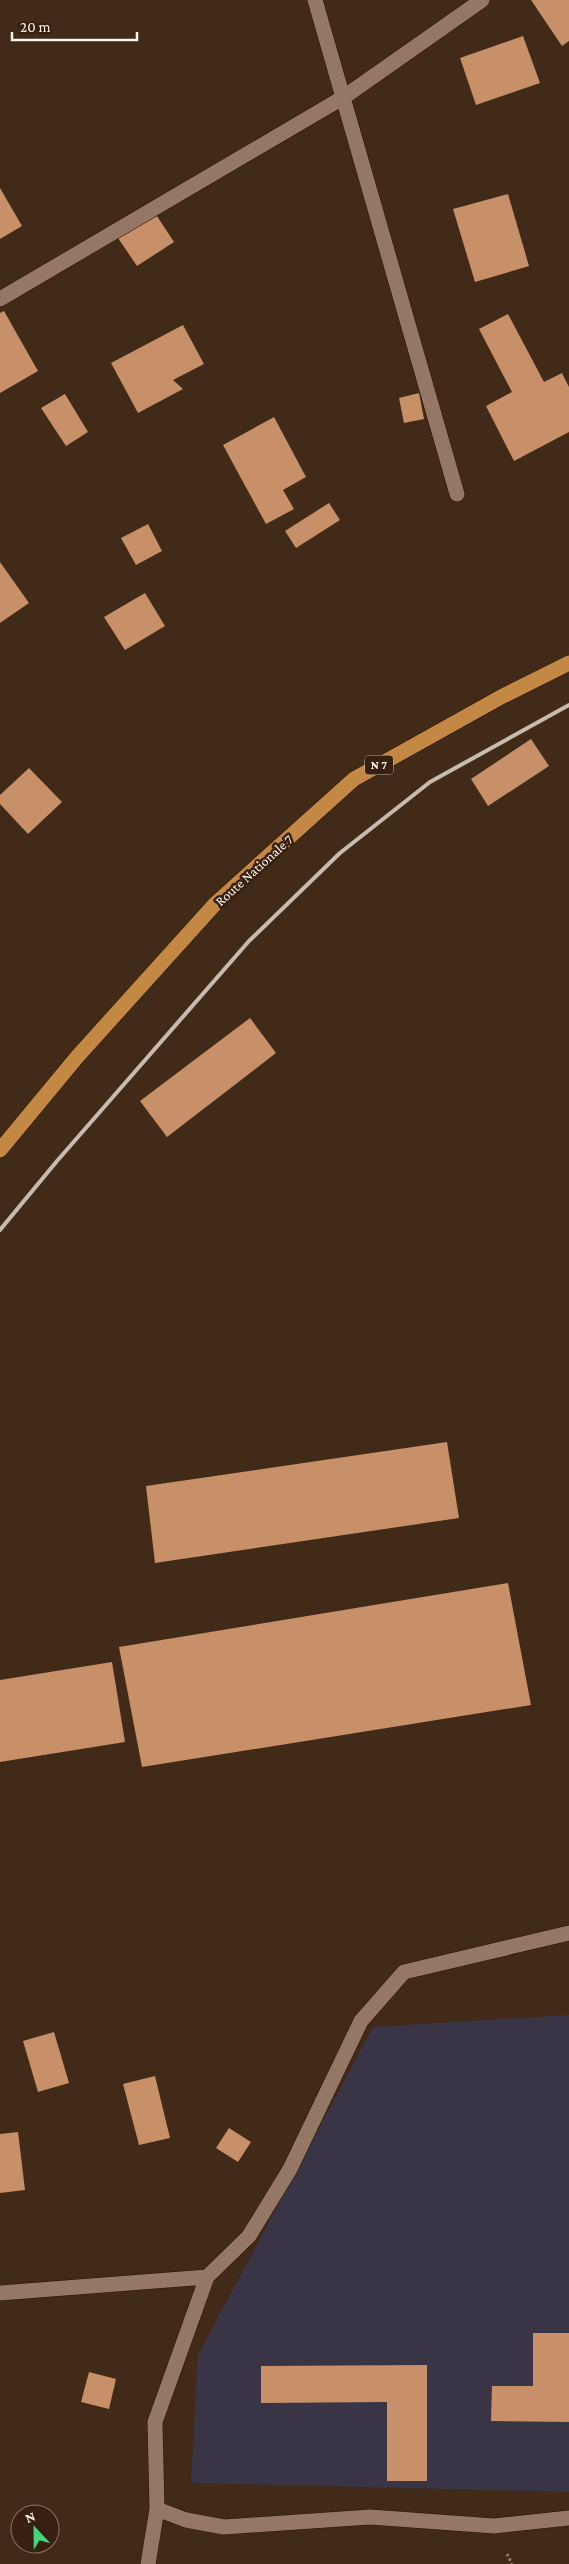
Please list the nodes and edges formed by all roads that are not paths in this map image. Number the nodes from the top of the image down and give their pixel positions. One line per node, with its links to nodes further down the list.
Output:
1 (315, 0): 3 (street)
2 (482, 0): 3 (street)
3 (344, 97): 4 (street); 5 (street)
4 (0, 299)
5 (457, 494)
6 (569, 663): 7 (main road, Route Nationale 7 / N 7)
7 (0, 1150)
8 (569, 1933): 9 (street)
9 (207, 2277): 10 (street); 11 (street)
10 (0, 2293)
11 (157, 2509): 12 (street); 13 (street)
12 (569, 2518)
13 (148, 2564)

